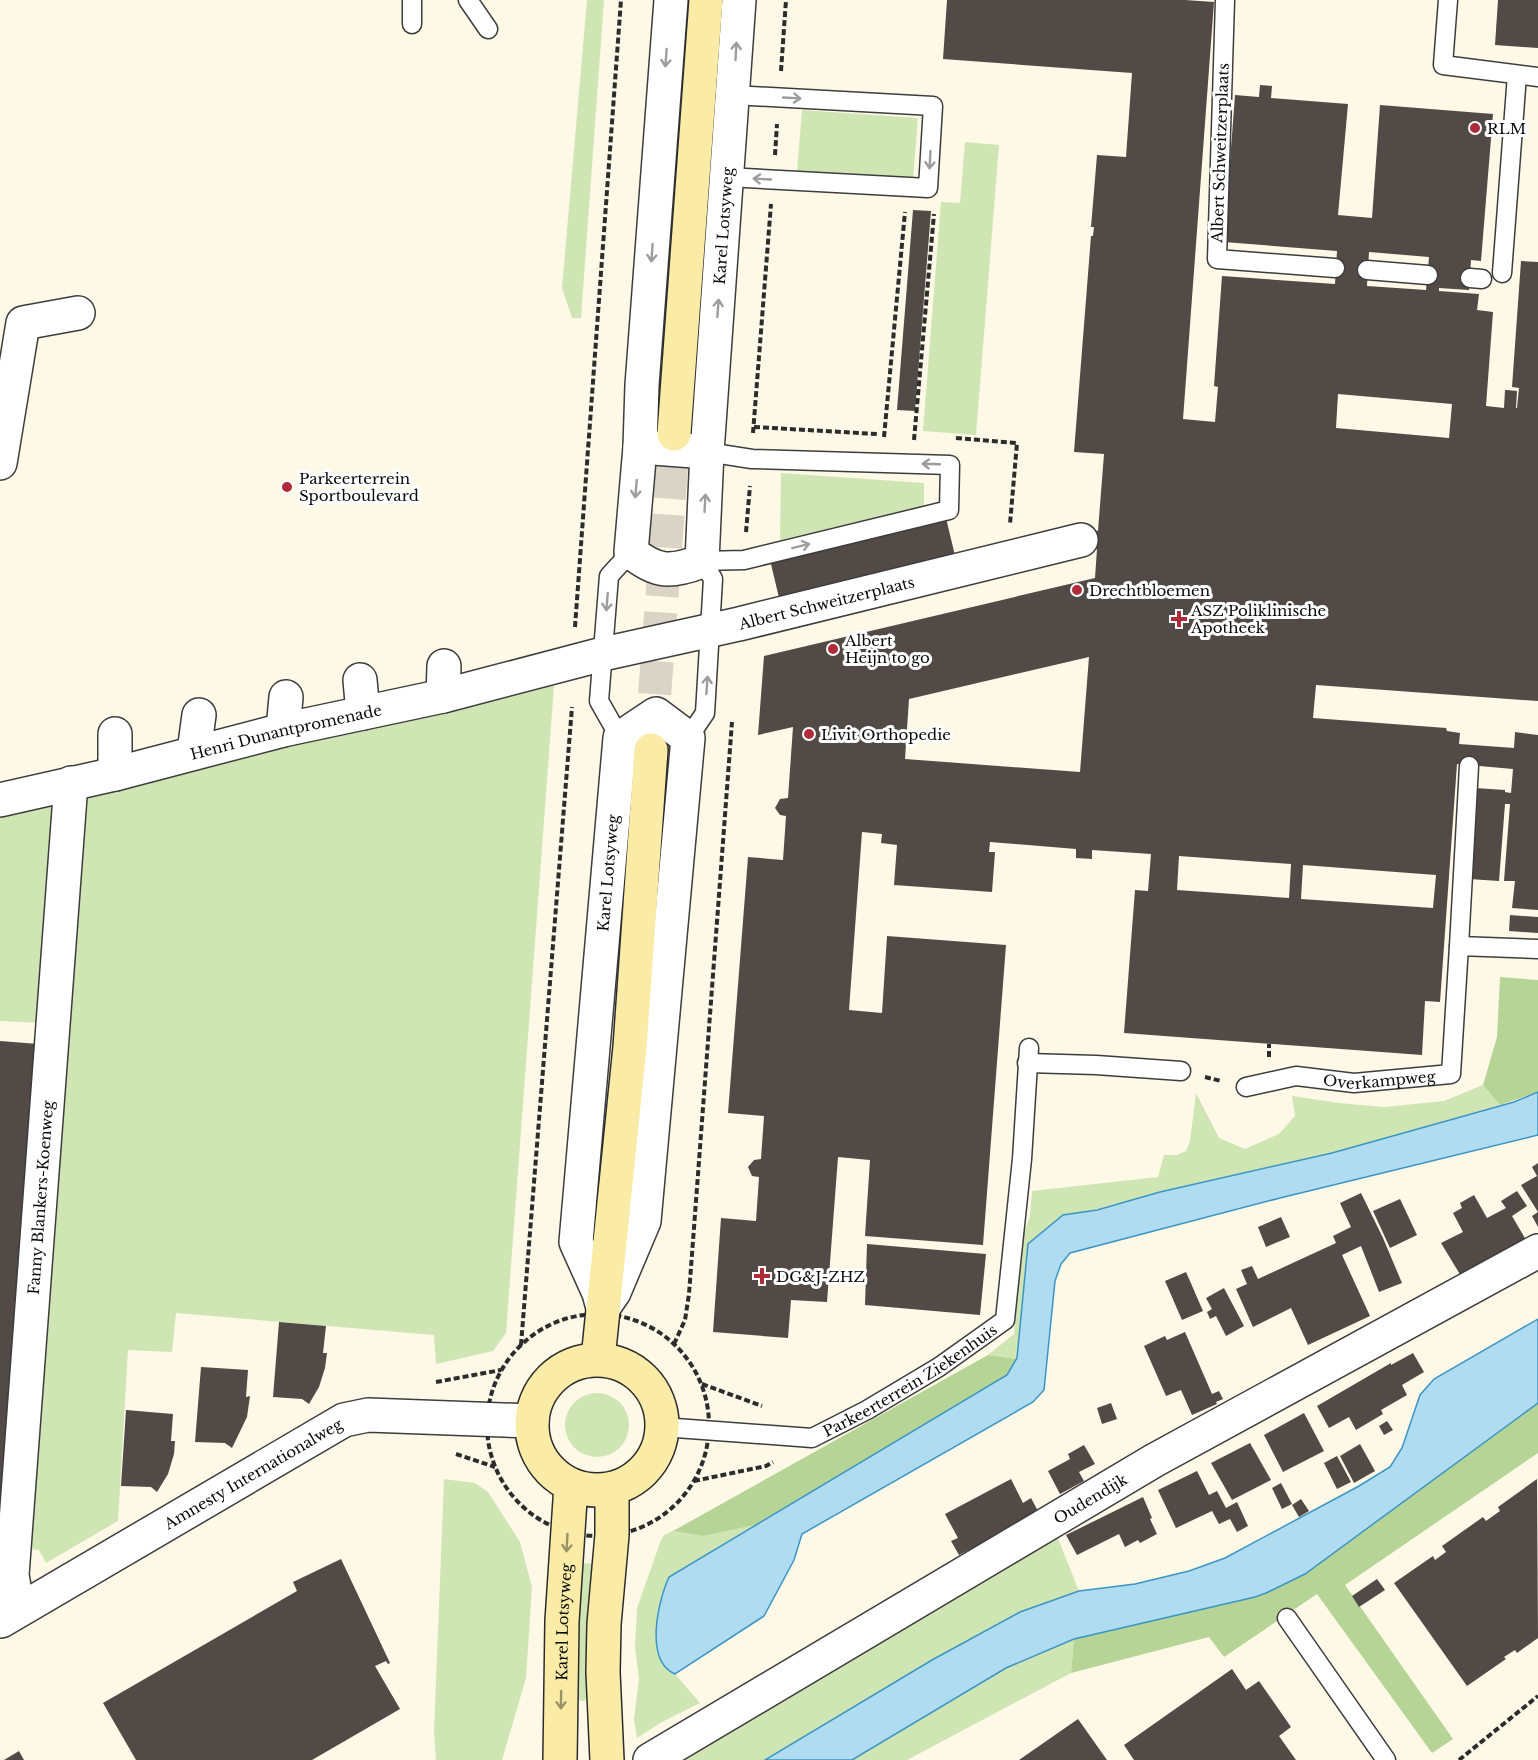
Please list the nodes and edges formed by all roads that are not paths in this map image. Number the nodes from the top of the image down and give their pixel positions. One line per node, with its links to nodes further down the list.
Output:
1 (412, 0): 8 (lane)
2 (468, 0): 9 (lane)
3 (670, 0): 20 (street, one-way to 20)
4 (706, 0): 19 (street)
5 (739, 0): 12 (street, Karel Lotsyweg, one-way to 5)
6 (1225, 0): 14 (lane, Albert Schweitzerplaats)
7 (1448, 0): 10 (lane)
8 (412, 24)
9 (488, 29)
10 (1517, 75): 11 (lane); 16 (lane)
11 (1538, 77)
12 (733, 95): 13 (street, Karel Lotsyweg); 13 (lane, one-way to 13)
13 (727, 177): 21 (street, Karel Lotsyweg, one-way to 13)
14 (1335, 268)
15 (1367, 270): 17 (lane)
16 (1502, 273)
17 (1428, 275)
18 (78, 313): 22 (street)
19 (674, 434)
20 (640, 447): 21 (street); 24 (street, one-way to 24)
21 (707, 452): 25 (street, Karel Lotsyweg, one-way to 21); 25 (lane, one-way to 21)
22 (0, 463)
23 (1081, 540): 26 (street, Albert Schweitzerplaats)
24 (631, 552): 25 (street); 27 (lane, one-way to 27)
25 (702, 561): 26 (lane, Karel Lotsyweg)
26 (710, 629): 27 (street, Albert Schweitzerplaats); 35 (lane, Karel Lotsyweg, one-way to 26)
27 (587, 658): 30 (street, Henri Dunantpromenade); 34 (lane)
28 (360, 680): 30 (street)
29 (286, 697): 32 (street)
30 (363, 713): 32 (street, Henri Dunantpromenade)
31 (200, 716): 37 (street)
32 (283, 730): 37 (street, Henri Dunantpromenade)
33 (116, 734): 39 (street)
34 (620, 738): 35 (street); 47 (street, Karel Lotsyweg)
35 (688, 738): 47 (street, Karel Lotsyweg)
36 (651, 750): 47 (street, Karel Lotsyweg)
37 (194, 752): 39 (street, Henri Dunantpromenade)
38 (1469, 766): 42 (lane)
39 (114, 774): 40 (street, Henri Dunantpromenade)
40 (71, 783): 41 (street, Henri Dunantpromenade); 53 (street, Fanny Blankers-Koenweg)
41 (0, 800)
42 (1459, 946): 43 (lane); 45 (lane, Overkampweg)
43 (1538, 949)
44 (1181, 1071): 50 (lane, Parkeerterrein Ziekenhuis)
45 (1246, 1088)
46 (1538, 1251): 57 (street, Oudendijk)
47 (603, 1311): 48 (street, Karel Lotsyweg)
48 (598, 1359): 49 (street); 50 (street)
49 (532, 1421): 51 (street); 53 (street, Amnesty Internationalweg)
50 (662, 1427): 52 (street)
51 (571, 1485): 52 (street); 55 (street, Karel Lotsyweg, one-way to 55)
52 (612, 1489): 56 (street)
53 (9, 1616)
54 (1287, 1618): 58 (lane)
55 (560, 1760)
56 (607, 1760)
57 (650, 1760)
58 (1386, 1760)

